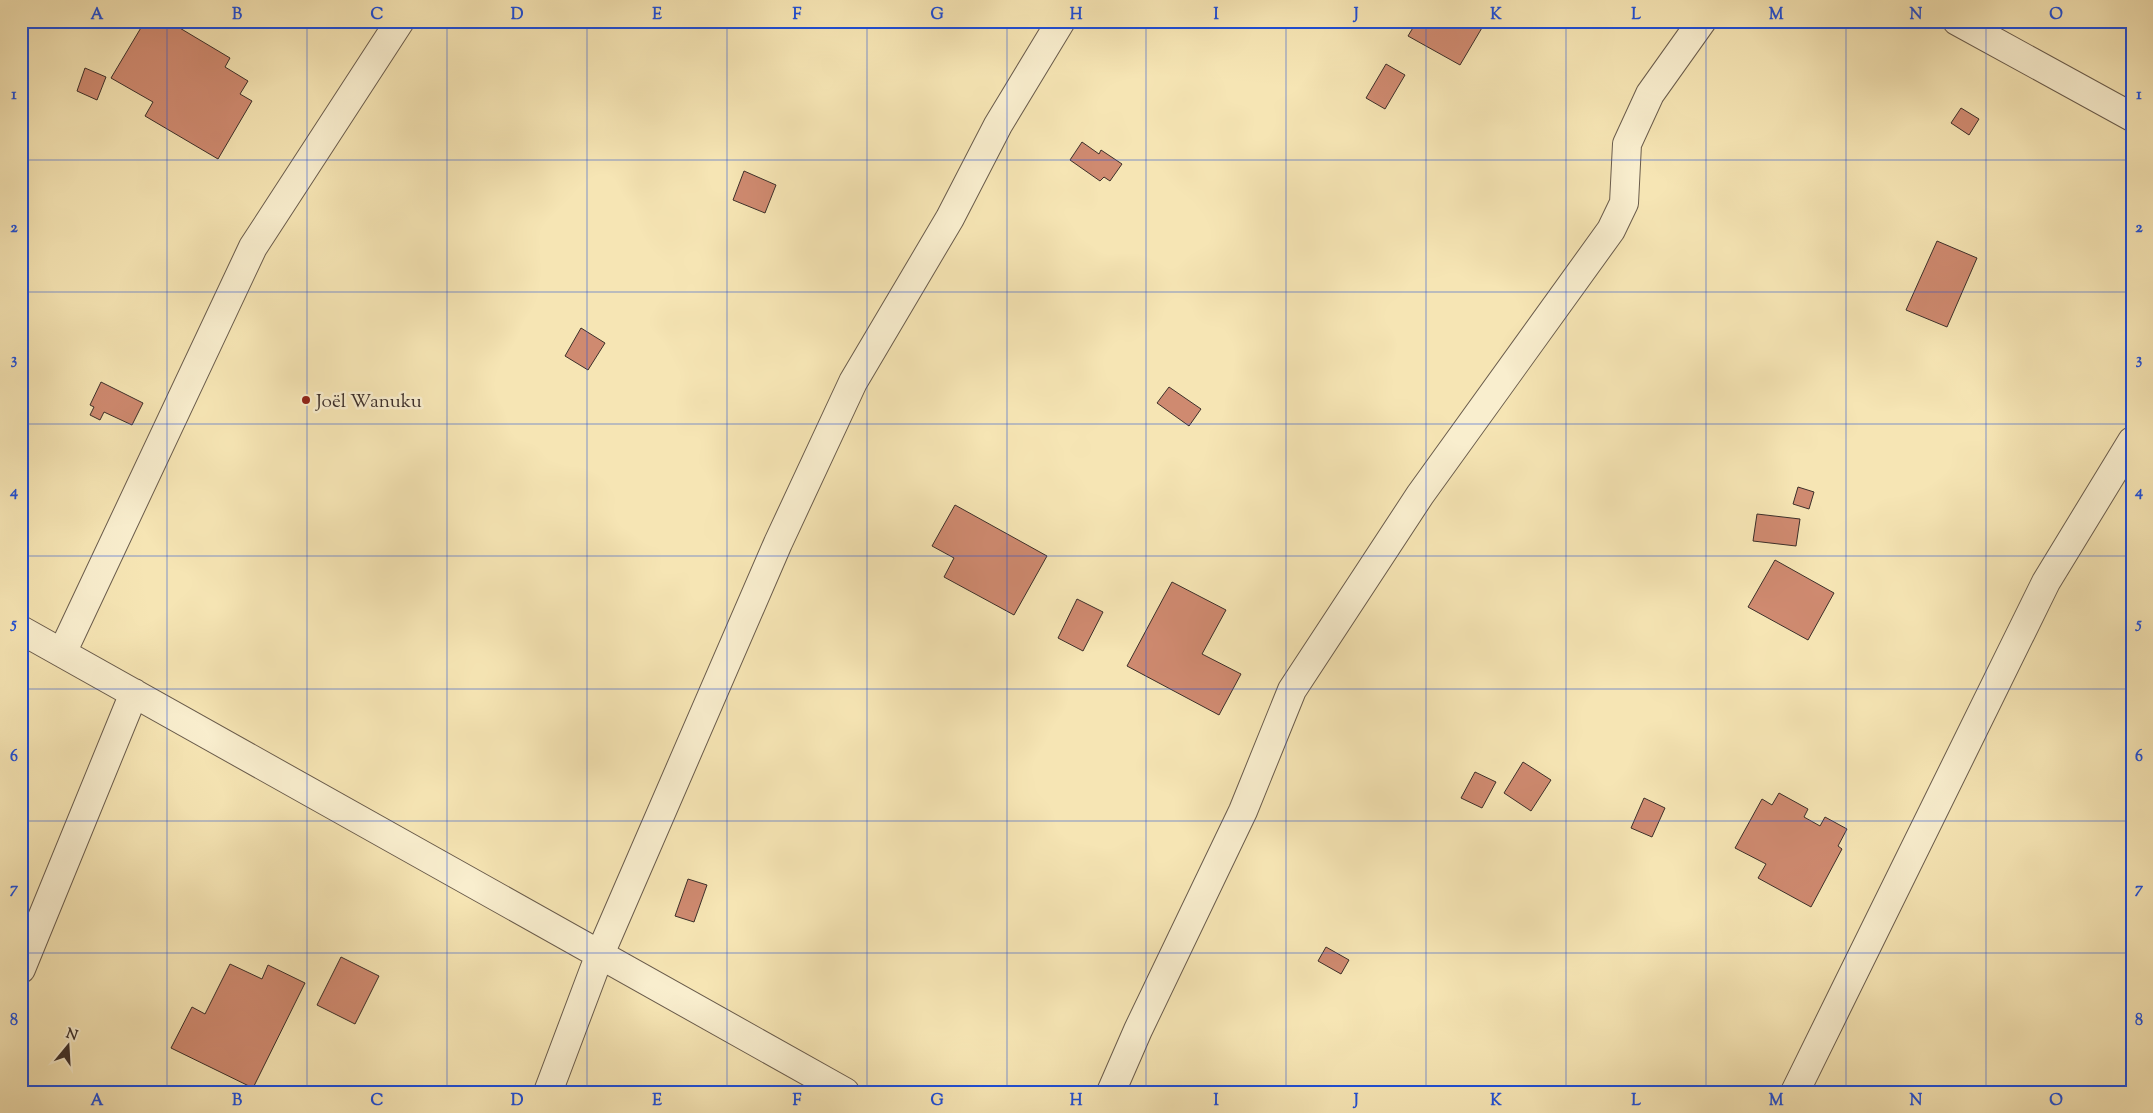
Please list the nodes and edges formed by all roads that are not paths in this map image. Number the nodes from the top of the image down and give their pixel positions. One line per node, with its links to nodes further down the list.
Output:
1 (400, 21): 8 (street)
2 (1061, 21): 10 (street)
3 (1702, 21): 14 (street)
4 (1957, 21): 5 (street)
5 (2132, 117)
6 (2132, 441): 15 (street)
7 (21, 630): 8 (street)
8 (62, 653): 9 (street)
9 (134, 693): 10 (street); 11 (street)
10 (600, 954): 12 (street); 13 (street)
11 (21, 969)
12 (548, 1092)
13 (845, 1092)
14 (1111, 1092)
15 (1795, 1092)

